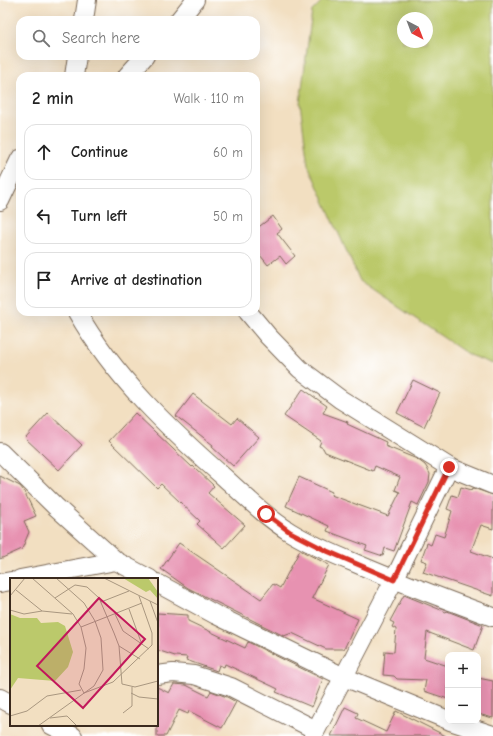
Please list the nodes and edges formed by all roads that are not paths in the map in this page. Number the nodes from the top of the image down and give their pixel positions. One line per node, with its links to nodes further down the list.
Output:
1 (87, 0): 3 (street)
2 (196, 0): 4 (street)
3 (85, 16)
4 (182, 16)
5 (76, 60): 7 (street)
6 (141, 60): 8 (street)
7 (75, 72)
8 (131, 72)
9 (16, 167): 10 (street)
10 (0, 201)
11 (79, 316): 19 (street)
12 (251, 316): 14 (street)
13 (0, 452): 16 (street)
14 (449, 467): 15 (street); 19 (street)
15 (493, 485)
16 (116, 561): 17 (street); 18 (street)
17 (25, 578)
18 (148, 578)
19 (394, 580): 23 (street); 25 (street)
20 (10, 581): 21 (street)
21 (0, 583)
22 (158, 584): 25 (street)
23 (493, 617)
24 (158, 675): 31 (street)
25 (344, 677): 29 (street); 31 (street)
26 (10, 694): 27 (street)
27 (0, 697): 28 (street)
28 (10, 703)
29 (452, 725): 32 (street)
30 (53, 726): 33 (street)
31 (314, 733)
32 (493, 735)
33 (73, 736)

